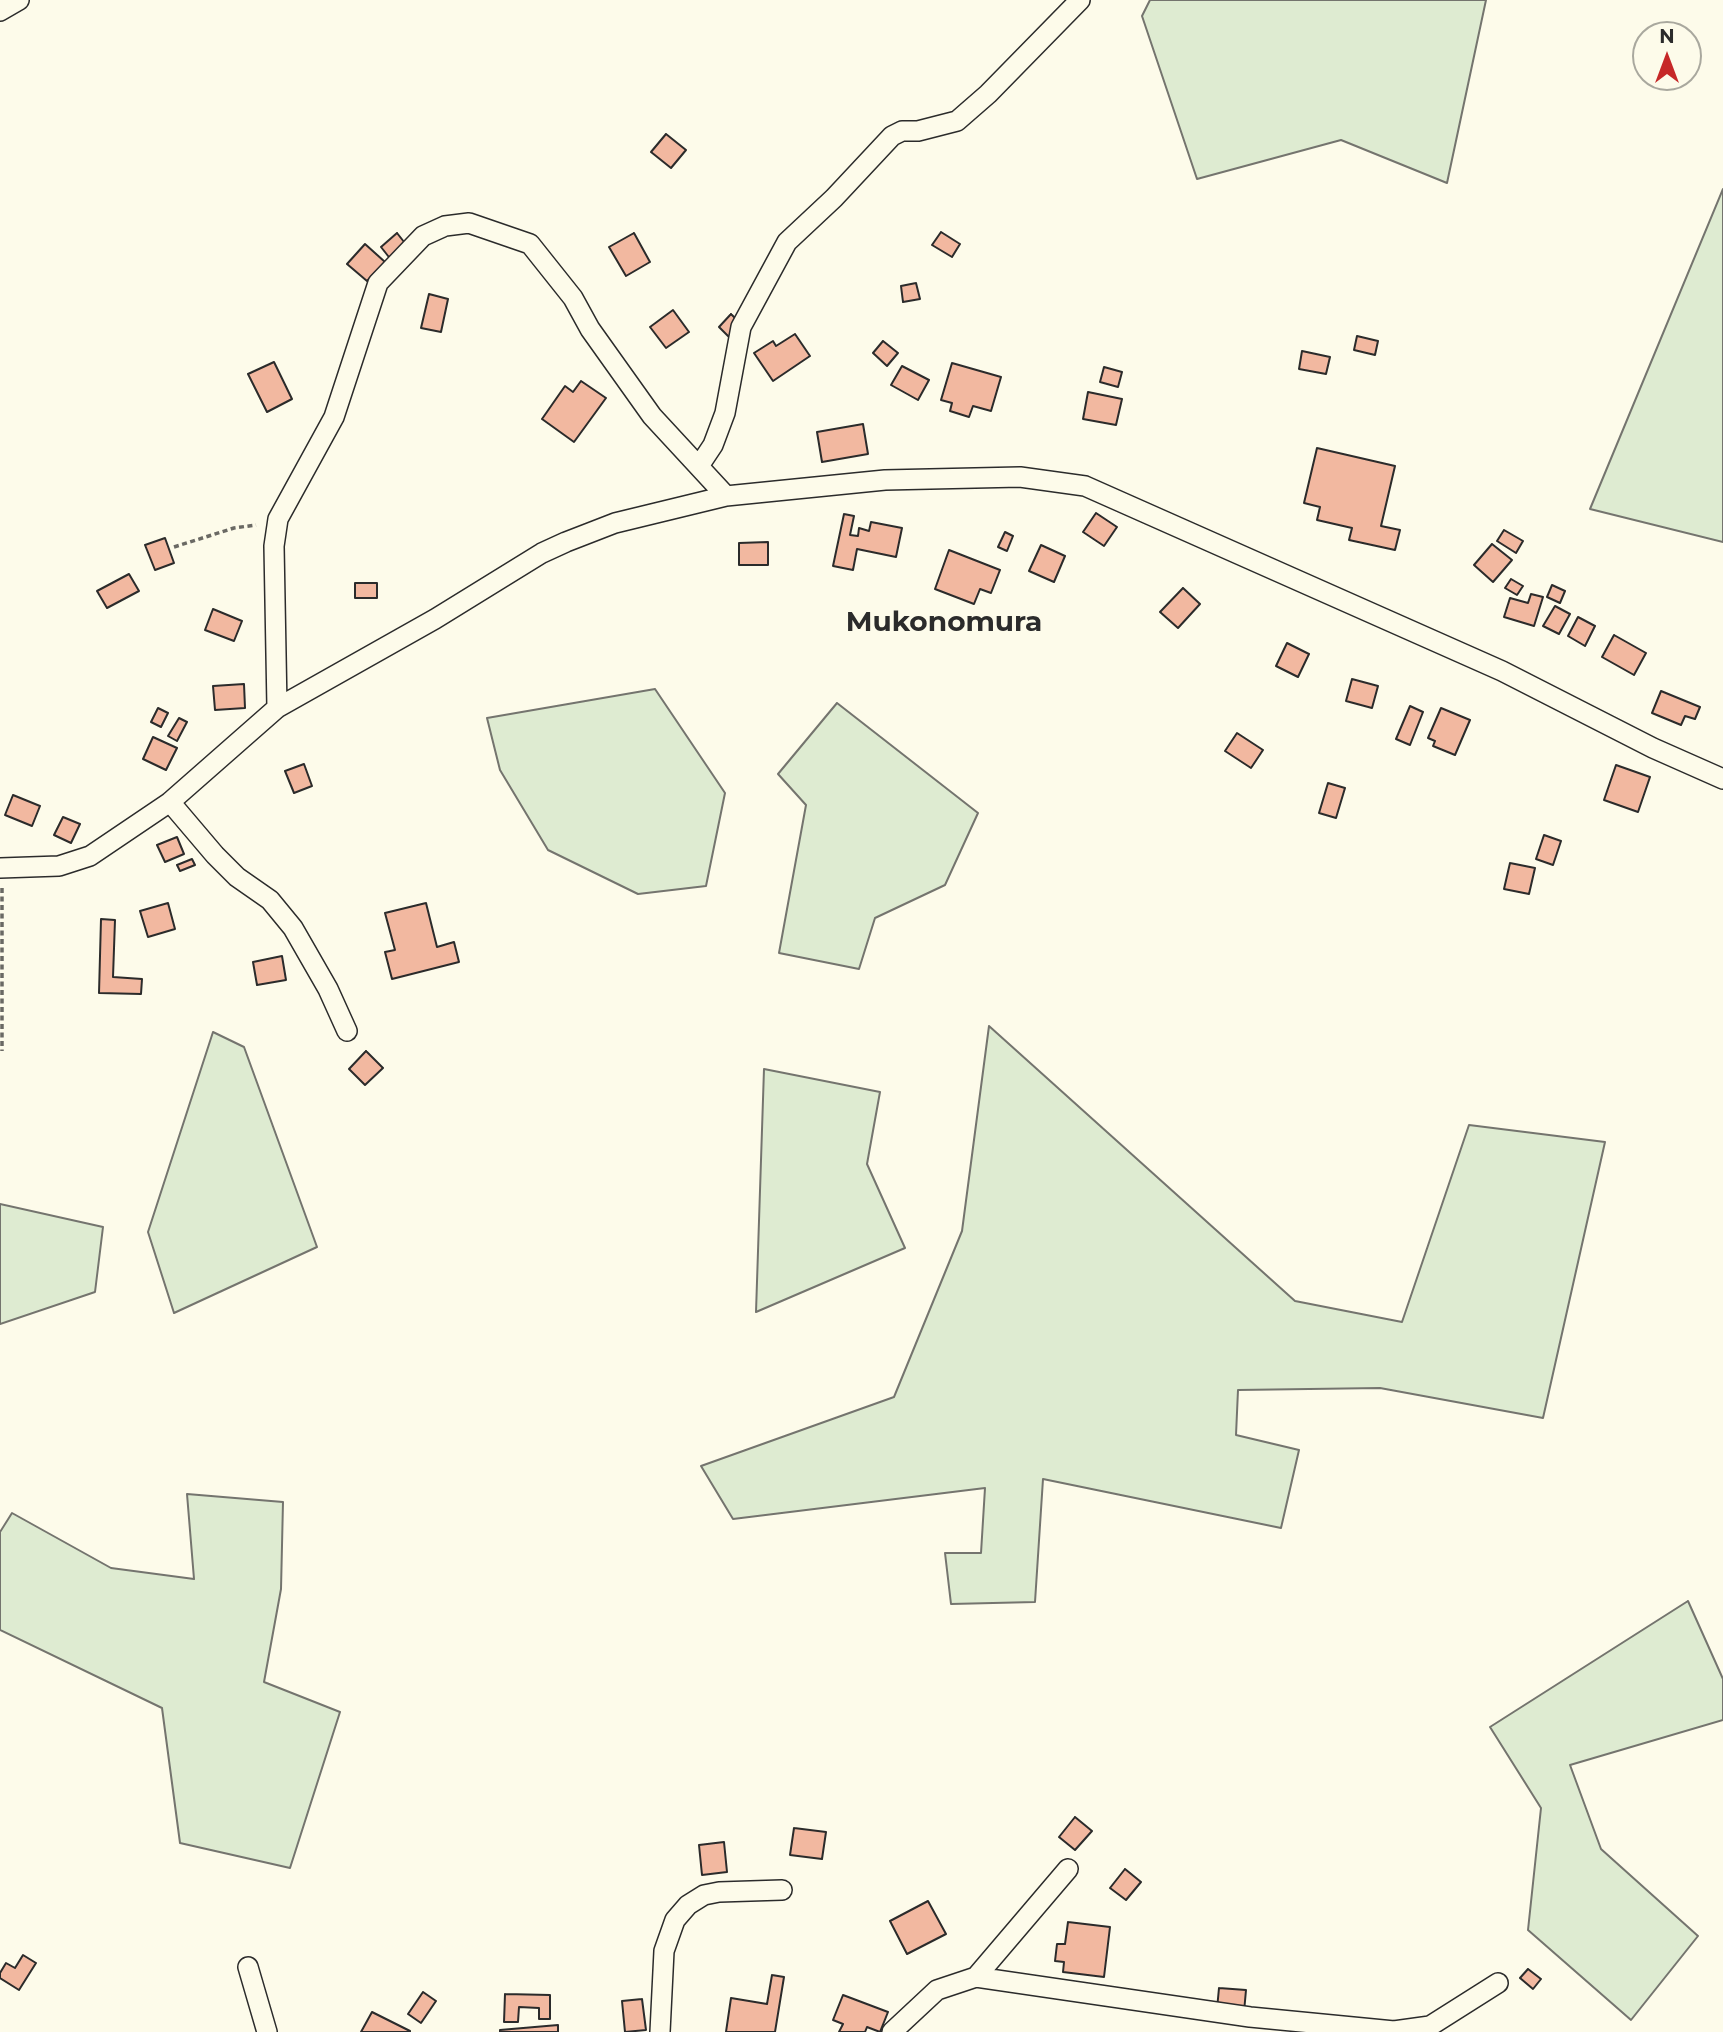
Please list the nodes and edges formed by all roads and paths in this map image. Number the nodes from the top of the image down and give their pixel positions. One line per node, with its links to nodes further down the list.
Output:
1 (19, 0): 3 (street)
2 (1080, 0): 4 (street)
3 (0, 11)
4 (699, 466): 5 (street); 6 (street)
5 (726, 496): 8 (street); 9 (street)
6 (278, 519): 7 (path); 8 (street)
7 (174, 547)
8 (277, 708): 10 (street)
9 (1723, 779)
10 (170, 803): 11 (street); 13 (street)
11 (1, 873): 12 (path)
12 (1, 922): 14 (path)
13 (347, 1031)
14 (2, 1051)
15 (1068, 1869): 18 (street)
16 (782, 1890): 21 (street)
17 (248, 1967): 20 (street)
18 (976, 1977): 19 (street); 22 (street)
19 (1497, 1983)
20 (267, 2032)
21 (660, 2032)
22 (892, 2032)

